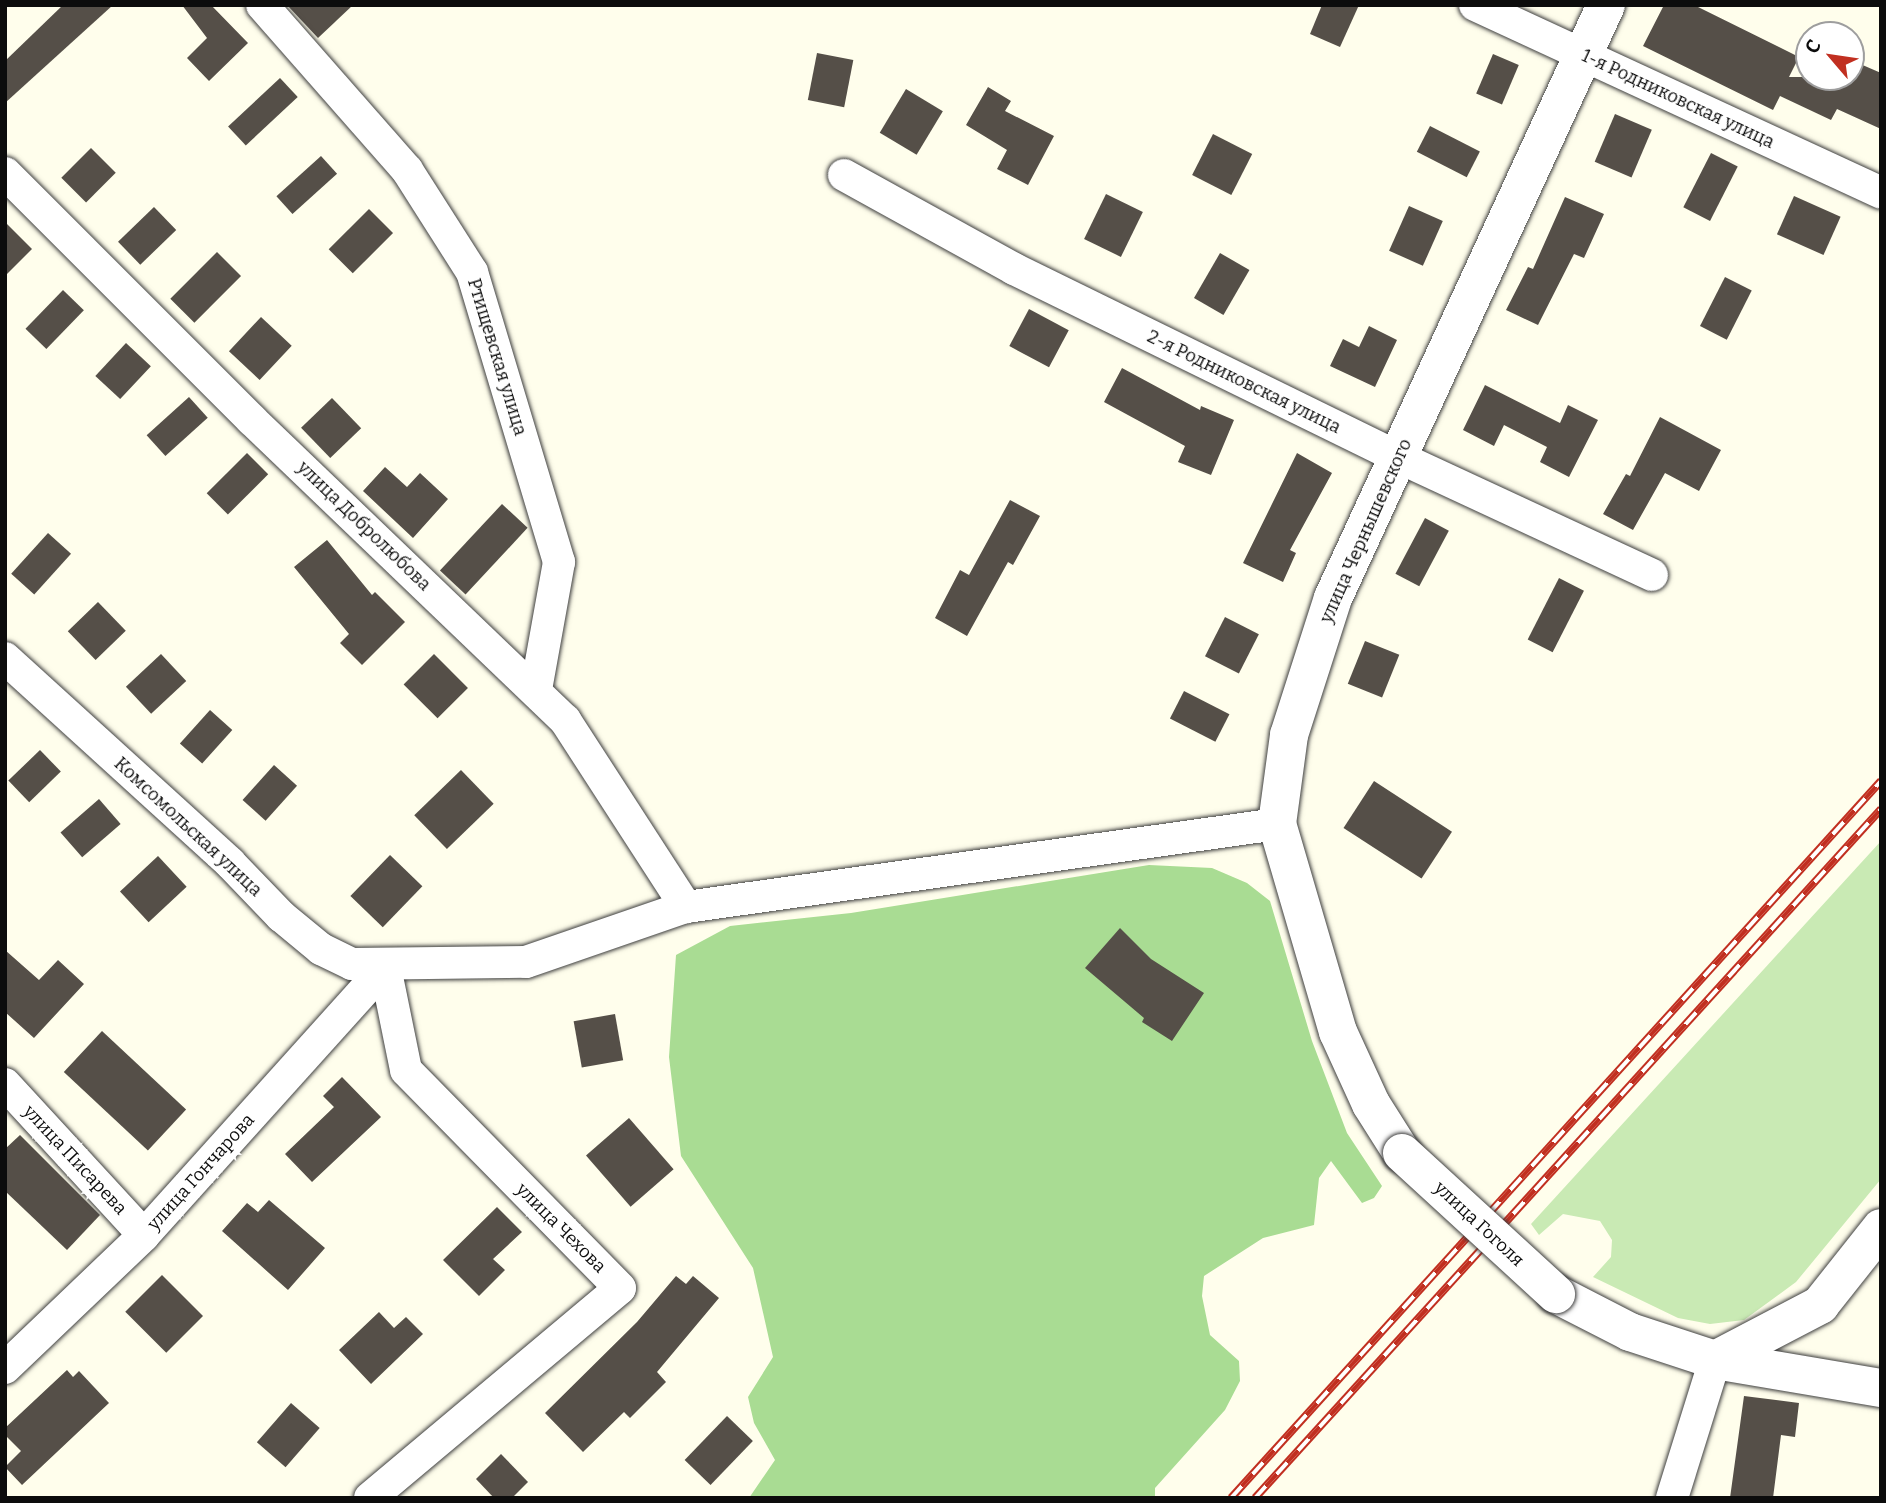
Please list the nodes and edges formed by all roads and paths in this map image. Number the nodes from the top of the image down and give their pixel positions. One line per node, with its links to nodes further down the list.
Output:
1 (262, 5): 11 (street, Ртищевская улица)
2 (1475, 5): 4 (street, 1-я Родниковская улица)
3 (1606, 5): 4 (street, улица Чернышевского)
4 (1583, 55): 7 (street, 1-я Родниковская улица); 8 (street, улица Чернышевского)
5 (5, 173): 11 (street, улица Добролюбова)
6 (844, 175): 8 (street, 2-я Родниковская улица)
7 (1881, 192)
8 (1398, 457): 9 (street, 2-я Родниковская улица); 12 (street, улица Чернышевского)
9 (1652, 575)
10 (5, 658): 14 (street, Комсомольская улица)
11 (536, 690): 13 (street, улица Добролюбова)
12 (1277, 824): 13 (street, Комсомольская улица); 16 (street, улица Чернышевского)
13 (686, 907): 14 (street, Комсомольская улица)
14 (385, 967): 18 (street, улица Гончарова); 22 (street, улица Чехова)
15 (5, 1084): 18 (street, улица Писарева)
16 (1402, 1153): 19 (street, улица Гоголя, bridge)
17 (1881, 1228): 19 (street)
18 (144, 1235): 20 (street, улица Гончарова)
19 (1715, 1360): 21 (street, улица Гоголя); 23 (street)
20 (5, 1368)
21 (1881, 1388)
22 (370, 1498)
23 (1672, 1498)

